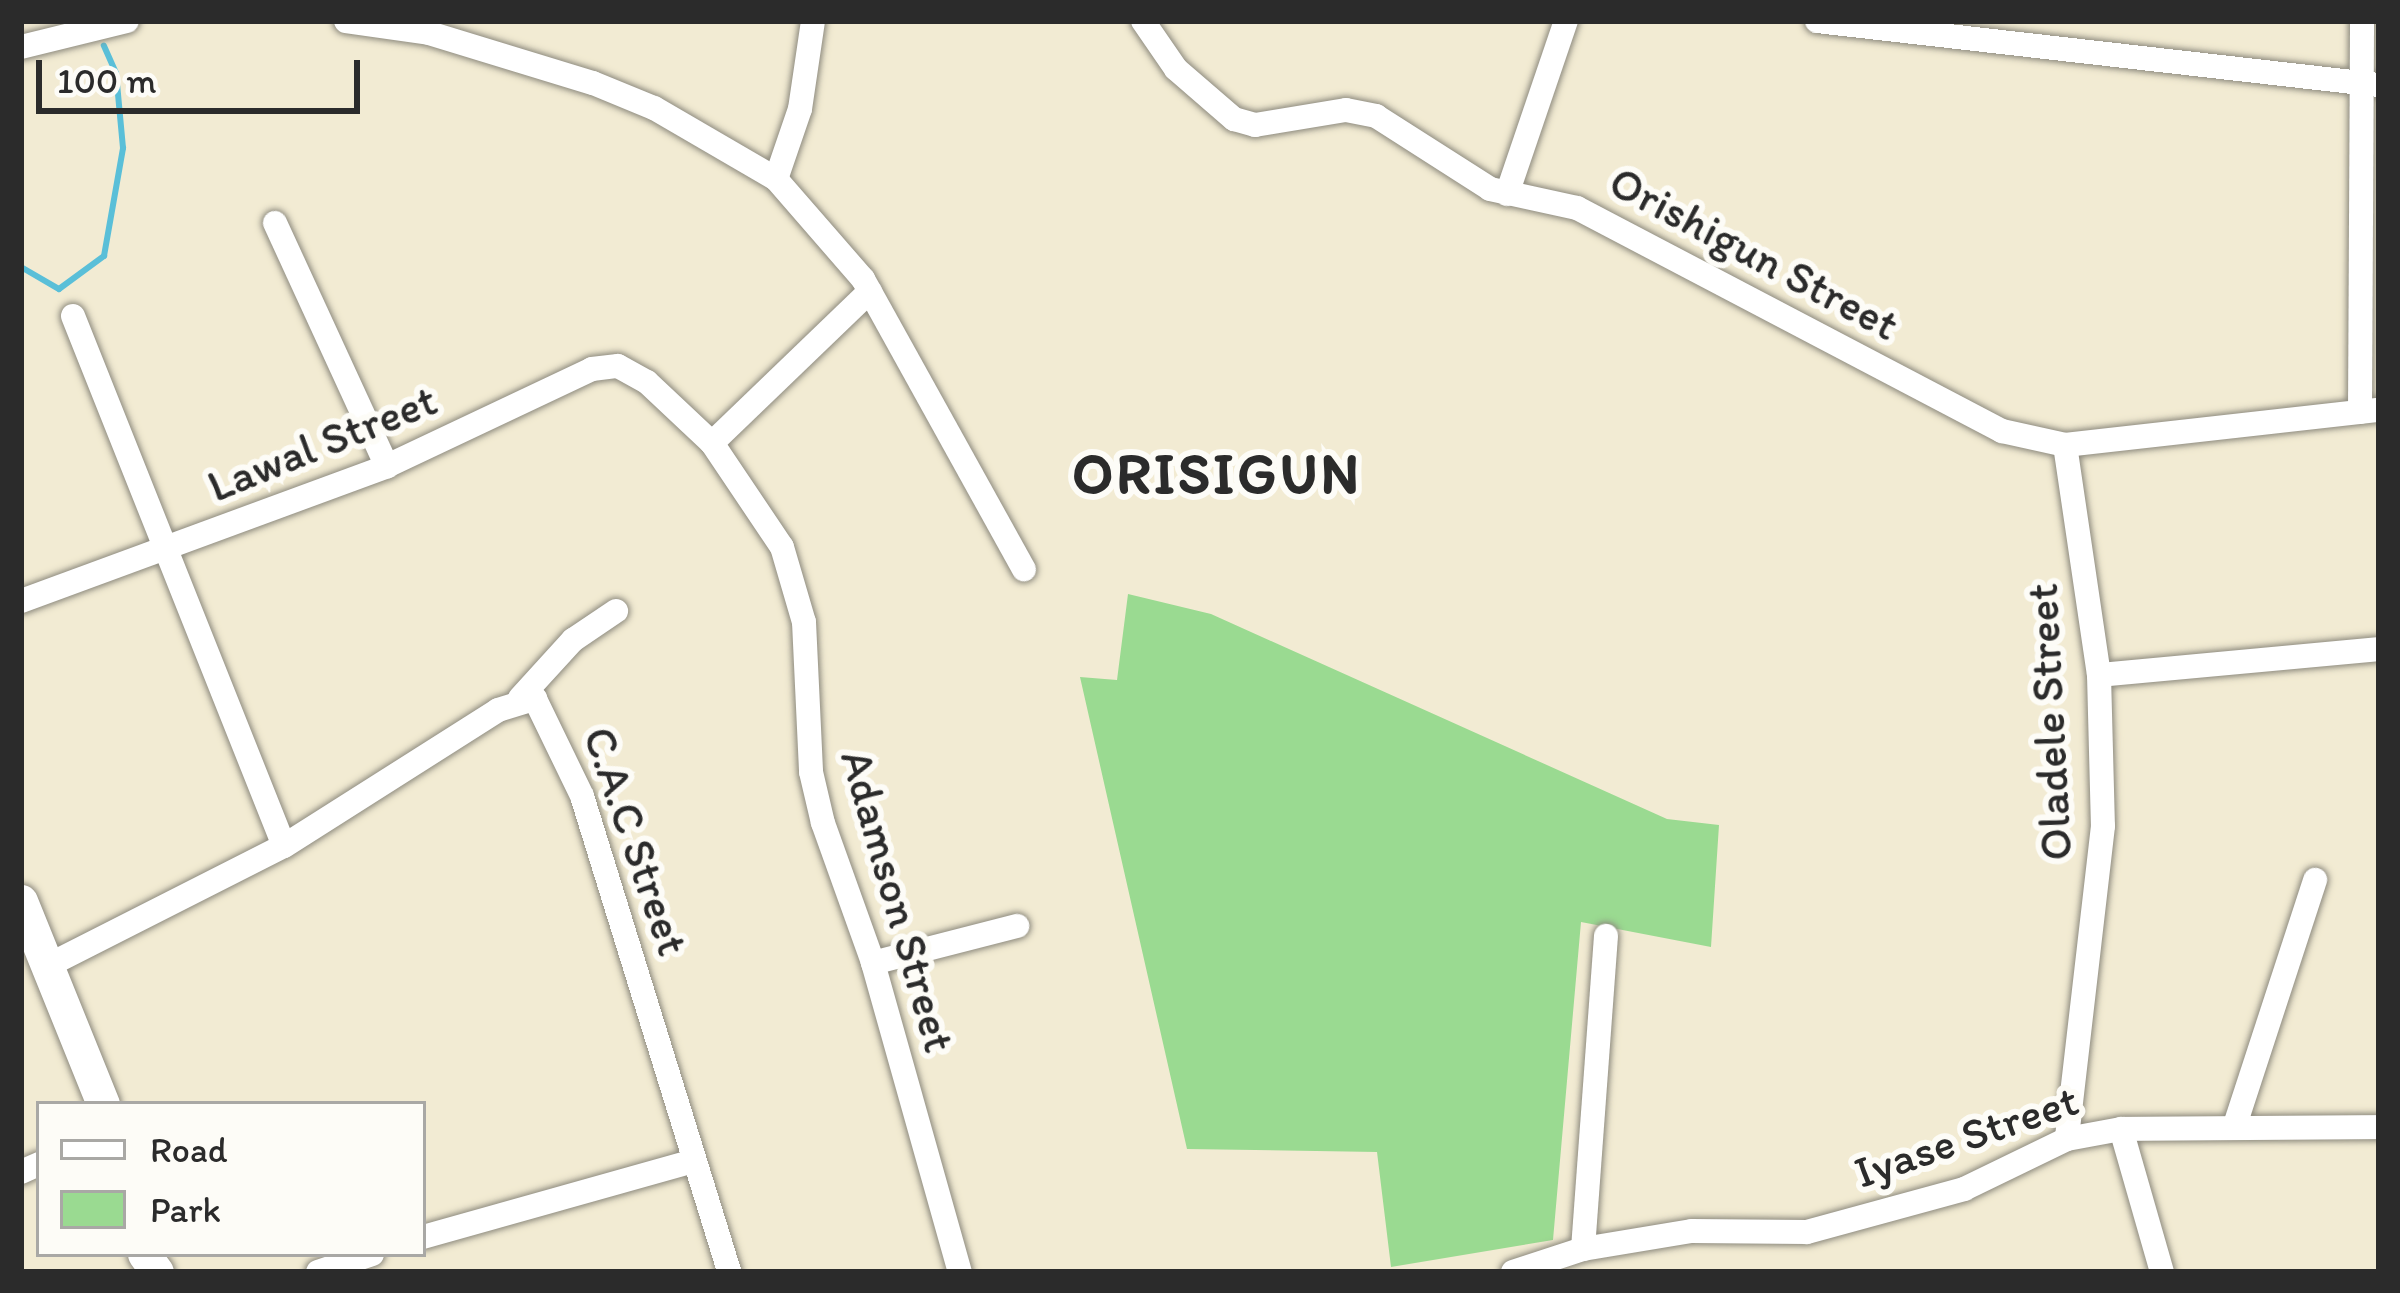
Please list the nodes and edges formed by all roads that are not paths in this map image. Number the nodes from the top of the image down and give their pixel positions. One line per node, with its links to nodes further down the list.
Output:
1 (127, 21): 8 (street)
2 (346, 21): 10 (street)
3 (813, 21): 10 (street)
4 (1143, 21): 11 (street, Orishigun Street)
5 (1566, 21): 11 (street)
6 (1817, 21): 9 (street)
7 (2362, 21): 9 (street)
8 (21, 47)
9 (2369, 84): 16 (street)
10 (776, 179): 13 (street)
11 (1507, 194): 18 (street, Orishigun Street)
12 (275, 223): 19 (street)
13 (870, 291): 17 (street); 21 (street)
14 (73, 316): 20 (street)
15 (647, 382): 17 (street, Adamson Street); 19 (street, Lawal Street)
16 (2369, 411): 18 (street, Orishigun Street)
17 (712, 443): 33 (street, Adamson Street)
18 (2065, 445): 25 (street, Oladele Street)
19 (387, 466): 20 (street, Lawal Street)
20 (169, 550): 22 (street, Lawal Street); 27 (street)
21 (1024, 569)
22 (21, 601)
23 (616, 611): 26 (street)
24 (2379, 649): 25 (street)
25 (2099, 675): 39 (street, Oladele Street)
26 (520, 698): 27 (street, C.A.C Street); 40 (street, C.A.C Street)
27 (284, 846): 32 (street, C.A.C Street)
28 (2314, 880): 36 (street)
29 (21, 901): 32 (street)
30 (1017, 926): 33 (street)
31 (1606, 936): 42 (street)
32 (35, 960): 34 (street); 35 (street)
33 (873, 962): 46 (street, Adamson Street)
34 (80, 1101)
35 (103, 1101)
36 (2235, 1125): 37 (street, Iyase Street); 38 (street, Iyase Street)
37 (2379, 1127)
38 (2121, 1129): 39 (street, Iyase Street); 48 (street)
39 (2067, 1139): 42 (street, Iyase Street)
40 (694, 1161): 41 (street); 45 (street, C.A.C Street)
41 (426, 1236)
42 (1583, 1249): 47 (street)
43 (363, 1257): 44 (street)
44 (318, 1272)
45 (729, 1272)
46 (959, 1272)
47 (1513, 1272)
48 (2162, 1272)

